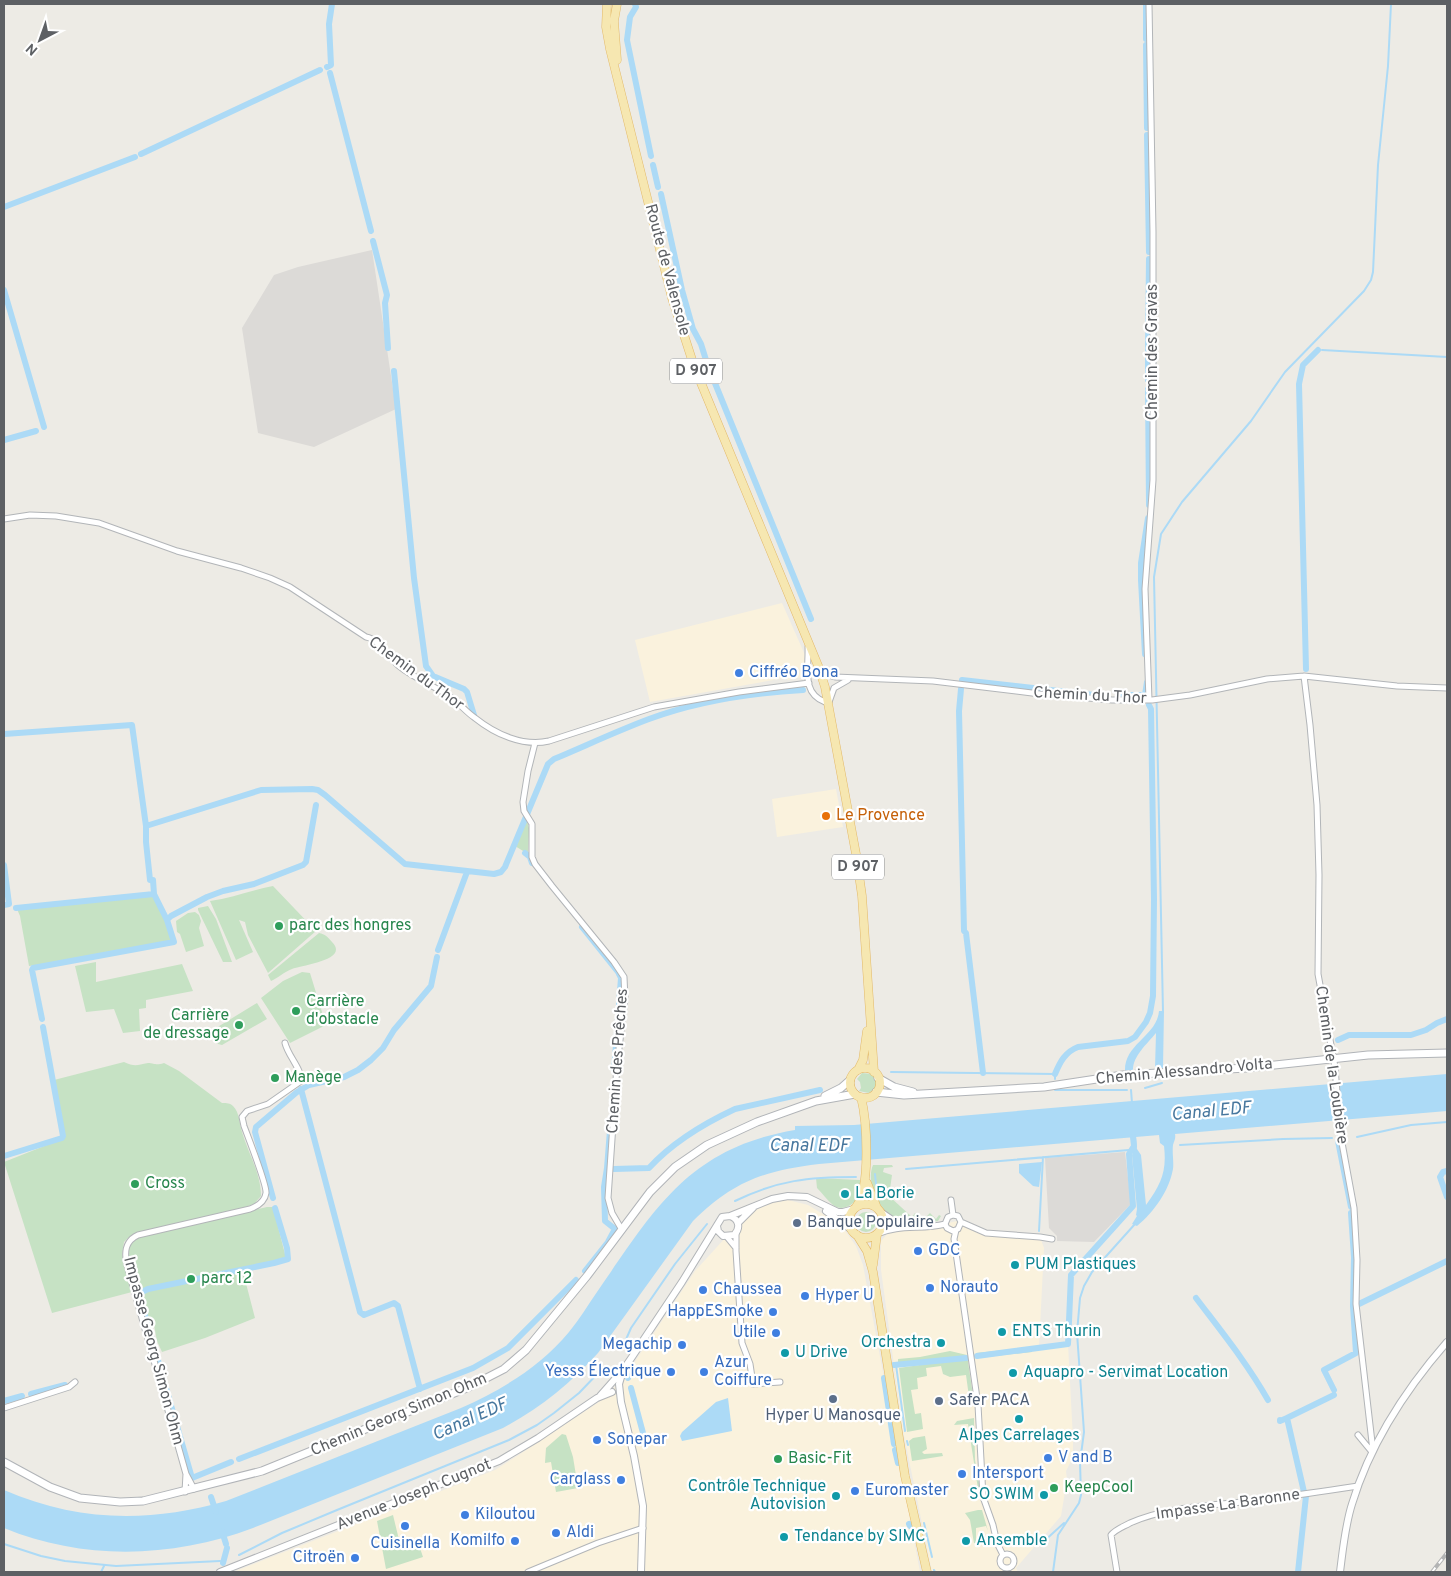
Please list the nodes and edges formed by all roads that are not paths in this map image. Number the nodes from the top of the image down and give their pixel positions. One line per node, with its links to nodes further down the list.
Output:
1 (606, 4): 4 (main road, Route de Valensole / D 907)
2 (618, 4): 4 (main road, Route de Valensole / D 907)
3 (1149, 4): 12 (street, Chemin des Gravas)
4 (620, 84): 6 (main road, Route de Valensole / D 907)
5 (4, 519): 14 (street, Chemin du Thor)
6 (808, 646): 7 (main road, Route de Valensole / D 907); 10 (street); 13 (main road, Route de Valensole / D 907)
7 (818, 668): 9 (street, Chemin du Thor); 13 (main road, Route de Valensole / D 907)
8 (1304, 676): 11 (street, Chemin du Thor); 12 (street, Chemin du Thor); 18 (street, Chemin de la Loubière)
9 (851, 678): 12 (street, Chemin du Thor); 13 (street)
10 (809, 683): 13 (street); 14 (street, Chemin du Thor)
11 (1447, 688)
12 (1151, 700)
13 (827, 704): 15 (main road, Route de Valensole / D 907)
14 (534, 743): 41 (street, Chemin des Prêches)
15 (869, 1005): 19 (main road, Route de Valensole / D 907); 20 (main road, Route de Valensole / D 907)
16 (285, 1043): 62 (street, Impasse Georg Simon Ohm)
17 (1447, 1053): 18 (main road, Chemin Alessandro Volta)
18 (1333, 1058): 23 (main road, Chemin Alessandro Volta); 60 (street, Chemin de la Loubière)
19 (858, 1070): 20 (main road); 21 (main road)
20 (876, 1075): 22 (main road); 23 (main road, Chemin Alessandro Volta)
21 (850, 1080): 24 (main road); 25 (main road, Chemin Georg Simon Ohm)
22 (874, 1094): 23 (main road, Chemin Alessandro Volta); 24 (main road); 26 (main road)
23 (921, 1094)
24 (858, 1095): 25 (main road, Chemin Georg Simon Ohm); 26 (main road)
25 (816, 1100): 41 (main road, Chemin Georg Simon Ohm)
26 (865, 1114): 27 (main road)
27 (866, 1178): 31 (main road); 32 (main road)
28 (796, 1196): 30 (street); 31 (street); 45 (street)
29 (951, 1200): 33 (street)
30 (757, 1204): 34 (street); 36 (street)
31 (855, 1208): 32 (main road); 45 (main road)
32 (878, 1210): 39 (street); 46 (main road)
33 (953, 1215): 35 (street); 37 (street)
34 (730, 1216): 36 (street); 38 (street)
35 (961, 1222): 43 (street); 47 (street)
36 (738, 1223): 44 (street)
37 (945, 1224): 39 (street); 42 (street)
38 (717, 1226): 48 (street); 51 (street)
39 (913, 1226): 46 (street)
40 (1022, 1228): 47 (street)
41 (622, 1230): 64 (main road, Chemin Georg Simon Ohm)
42 (949, 1230): 43 (street); 49 (street)
43 (956, 1230): 49 (street)
44 (736, 1233): 48 (street); 52 (street)
45 (854, 1233): 46 (main road); 53 (main road)
46 (877, 1234): 53 (main road)
47 (1022, 1235): 50 (street)
48 (724, 1236): 51 (street); 52 (street)
49 (954, 1238): 67 (street)
50 (1052, 1239)
51 (708, 1240): 57 (street)
52 (736, 1248): 56 (street)
53 (873, 1272): 73 (main road)
54 (1447, 1342): 60 (street)
55 (75, 1382): 58 (street)
56 (780, 1382)
57 (615, 1388): 66 (street); 68 (street, Avenue Joseph Cugnot)
58 (4, 1408)
59 (1358, 1435): 60 (street)
60 (1373, 1452): 63 (street)
61 (5, 1462): 65 (main road, Chemin Georg Simon Ohm)
62 (186, 1474): 64 (street, Impasse Georg Simon Ohm); 65 (street, Impasse Georg Simon Ohm)
63 (1358, 1486): 74 (street, Impasse La Baronne); 75 (street)
64 (194, 1489): 65 (main road, Chemin Georg Simon Ohm)
65 (185, 1492)
66 (643, 1528): 71 (street); 72 (street)
67 (1003, 1554): 69 (street); 69 (street)
68 (230, 1570): 70 (street, Avenue Joseph Cugnot)
69 (1010, 1570)
70 (220, 1572)
71 (528, 1572)
72 (641, 1572)
73 (926, 1572)
74 (1117, 1572)
75 (1340, 1572)

